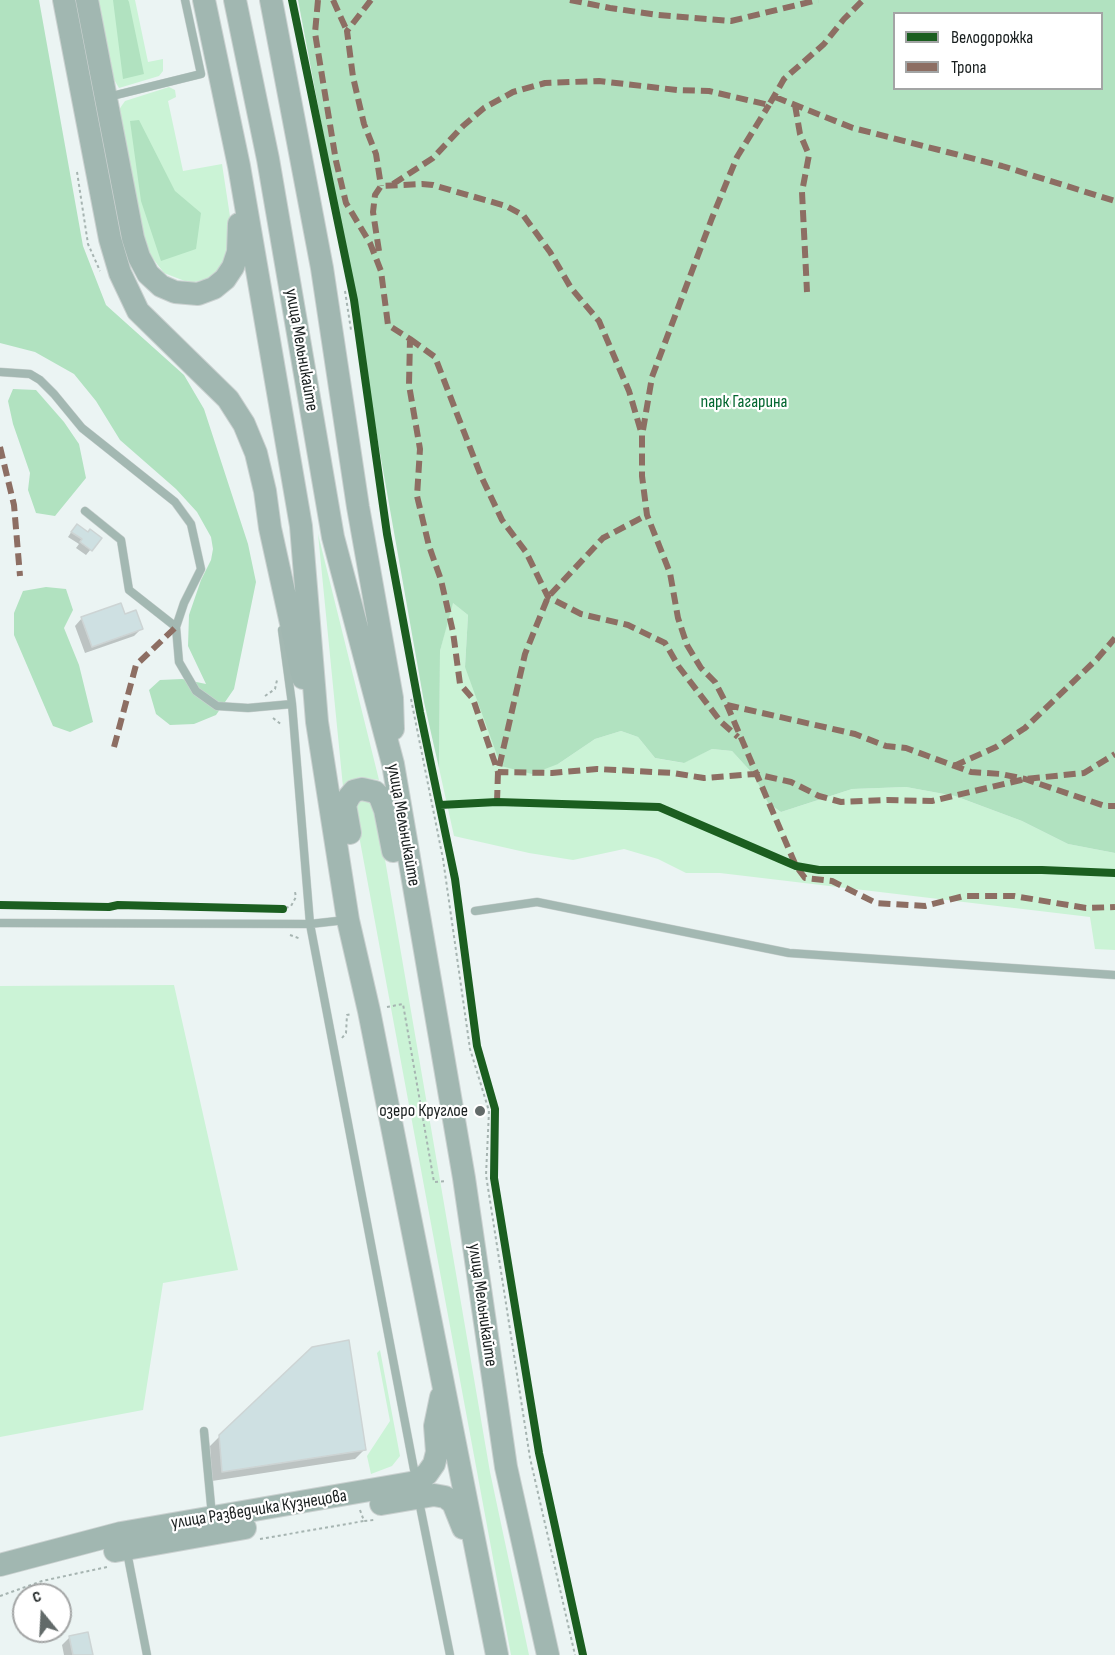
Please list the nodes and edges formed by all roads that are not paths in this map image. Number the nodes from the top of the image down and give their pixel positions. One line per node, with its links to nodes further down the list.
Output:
1 (64, 0): 11 (main road)
2 (87, 0): 7 (main road)
3 (185, 0): 7 (lane)
4 (204, 0): 8 (main road, улица Мельникайте)
5 (235, 0): 17 (main road, улица Мельникайте)
6 (271, 0): 17 (main road)
7 (107, 98): 8 (main road)
8 (239, 166): 16 (main road, улица Мельникайте)
9 (0, 372): 14 (lane)
10 (85, 511): 14 (lane)
11 (270, 528): 12 (lane); 16 (main road)
12 (280, 615)
13 (281, 626): 15 (lane)
14 (176, 627): 15 (lane)
15 (292, 704): 22 (lane)
16 (317, 722): 20 (main road, улица Мельникайте)
17 (393, 764): 19 (main road, улица Мельникайте)
18 (475, 911): 23 (lane)
19 (420, 919): 24 (main road); 36 (main road, улица Мельникайте)
20 (348, 920): 22 (lane); 24 (main road, улица Мельникайте)
21 (0, 923): 22 (lane)
22 (310, 924): 27 (lane)
23 (1115, 975)
24 (365, 994): 25 (main road, улица Мельникайте)
25 (443, 1386): 27 (main road); 30 (main road, улица Мельникайте)
26 (204, 1431): 28 (lane)
27 (417, 1490): 28 (main road, улица Разведчика Кузнецова); 29 (main road, улица Разведчика Кузнецова); 30 (main road, улица Разведчика Кузнецова); 34 (lane)
28 (212, 1518): 31 (main road, улица Разведчика Кузнецова)
29 (126, 1548): 32 (main road, улица Разведчика Кузнецова); 33 (lane)
30 (478, 1555): 35 (main road, улица Мельникайте)
31 (0, 1565)
32 (0, 1581)
33 (147, 1655)
34 (450, 1655)
35 (496, 1655)
36 (548, 1655)

